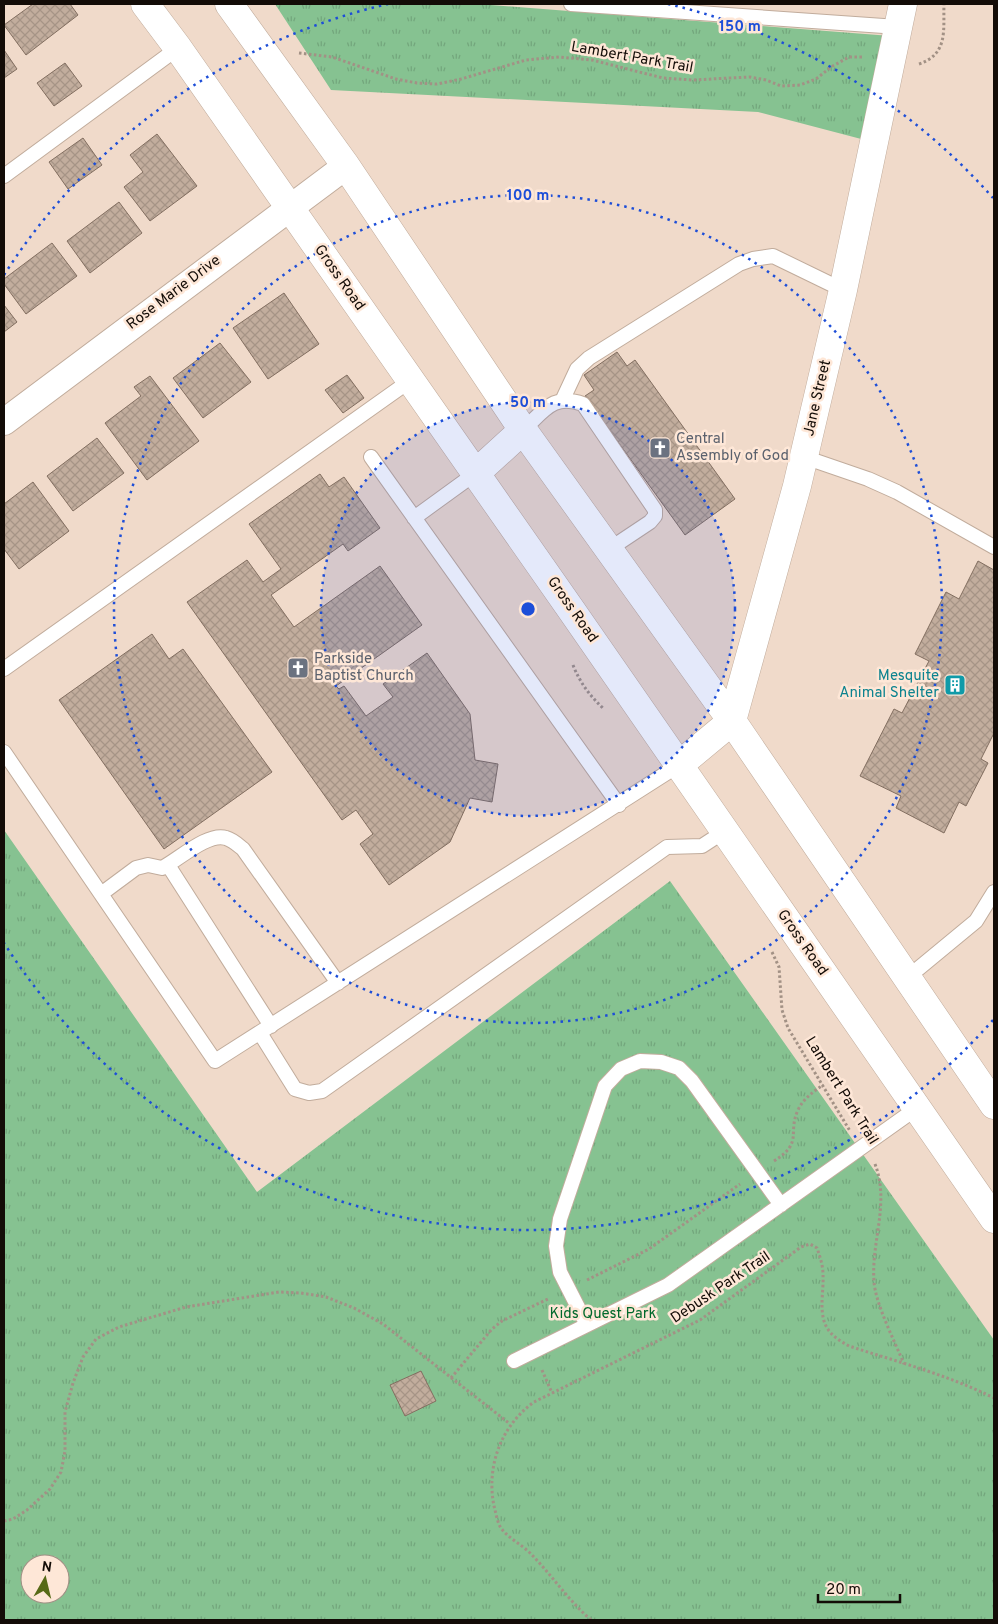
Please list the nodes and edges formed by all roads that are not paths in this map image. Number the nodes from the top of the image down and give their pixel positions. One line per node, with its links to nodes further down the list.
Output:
1 (145, 4): 5 (main road, Gross Road)
2 (229, 4): 6 (main road)
3 (571, 4): 4 (lane)
4 (901, 16): 9 (main road, Jane Street)
5 (178, 48): 7 (lane); 8 (main road, Gross Road)
6 (346, 166): 8 (street, Rose Marie Drive); 13 (main road)
7 (4, 176)
8 (289, 206): 10 (main road, Gross Road); 12 (street, Rose Marie Drive)
9 (843, 290): 11 (lane); 15 (main road, Jane Street)
10 (411, 380): 16 (main road, Gross Road); 20 (lane)
11 (563, 399): 13 (lane); 19 (lane)
12 (4, 422)
13 (523, 430): 16 (main road); 19 (main road)
14 (371, 457): 17 (lane)
15 (804, 457): 18 (lane); 21 (main road, Jane Street)
16 (476, 473): 17 (lane); 23 (main road, Gross Road)
17 (414, 518): 24 (lane)
18 (994, 547)
19 (608, 550): 21 (main road)
20 (4, 669)
21 (732, 721): 23 (main road); 29 (main road)
22 (4, 752): 28 (lane)
23 (679, 765): 24 (lane); 25 (main road, Gross Road)
24 (619, 804): 30 (lane)
25 (725, 831): 31 (lane); 33 (main road, Gross Road)
26 (168, 865): 28 (lane); 30 (lane); 31 (lane)
27 (994, 892): 29 (lane)
28 (101, 894): 31 (lane)
29 (907, 978): 32 (main road)
30 (338, 983): 31 (lane)
31 (265, 1030)
32 (994, 1105)
33 (917, 1108): 34 (lane); 35 (main road, Gross Road)
34 (781, 1205): 36 (lane); 36 (lane)
35 (994, 1218)
36 (587, 1325): 37 (lane)
37 (514, 1360)

